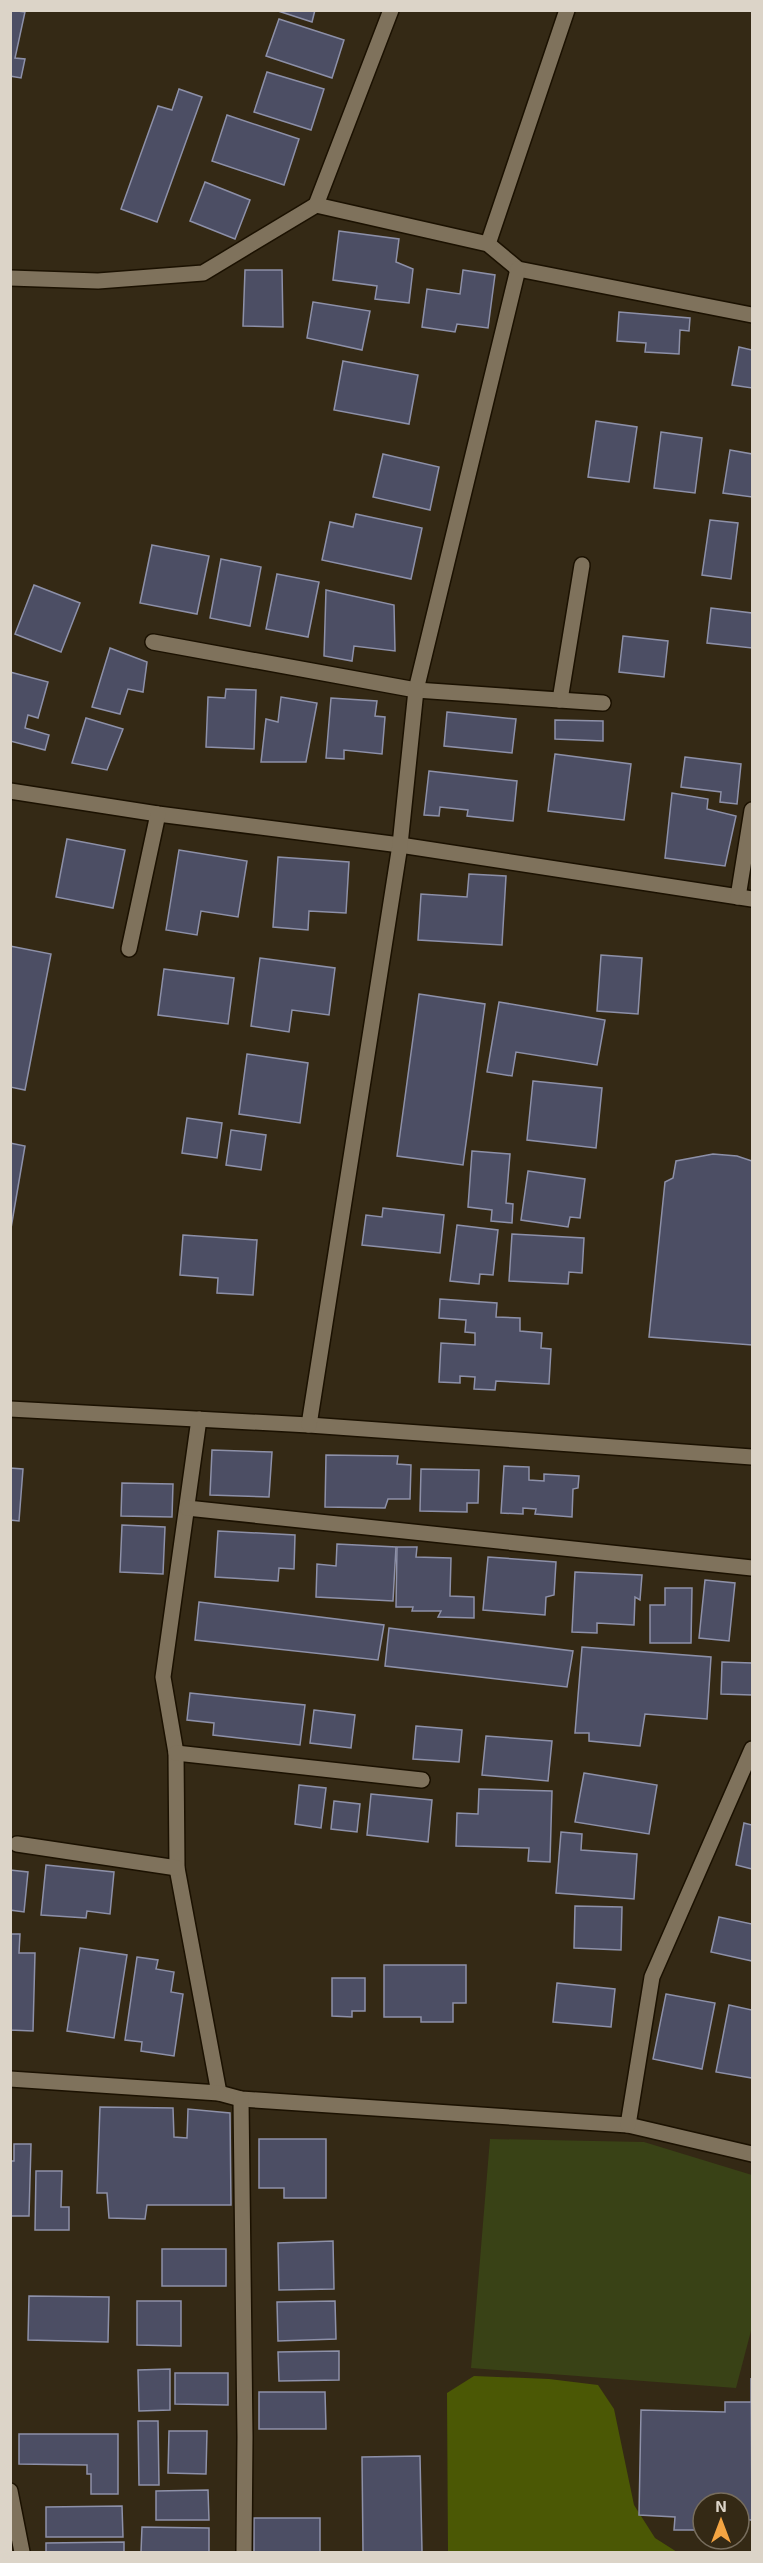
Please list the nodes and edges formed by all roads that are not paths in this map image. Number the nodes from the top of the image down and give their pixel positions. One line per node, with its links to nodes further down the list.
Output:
1 (391, 10): 3 (street)
2 (567, 10): 4 (street)
3 (316, 205): 4 (street); 6 (street)
4 (488, 244): 5 (street)
5 (518, 269): 7 (street); 10 (street)
6 (10, 278)
7 (753, 315)
8 (582, 565): 11 (street)
9 (153, 642): 10 (street)
10 (416, 690): 11 (street); 16 (street)
11 (560, 700): 12 (street)
12 (603, 703)
13 (10, 791): 15 (street)
14 (753, 810): 17 (street)
15 (158, 814): 16 (street); 18 (street)
16 (400, 845): 17 (street); 21 (street)
17 (745, 898)
18 (129, 949)
19 (10, 1409): 20 (street)
20 (199, 1419): 21 (street); 23 (street)
21 (309, 1425): 22 (street)
22 (753, 1457)
23 (187, 1508): 24 (street); 26 (street)
24 (753, 1568)
25 (753, 1749): 33 (street)
26 (176, 1753): 27 (street); 29 (street)
27 (422, 1780)
28 (17, 1844): 29 (street)
29 (177, 1868): 31 (street)
30 (10, 2079): 31 (street)
31 (219, 2093): 32 (street)
32 (242, 2098): 33 (street); 37 (street)
33 (628, 2125): 34 (street)
34 (753, 2154)
35 (10, 2491): 36 (street)
36 (22, 2553)
37 (244, 2553)

